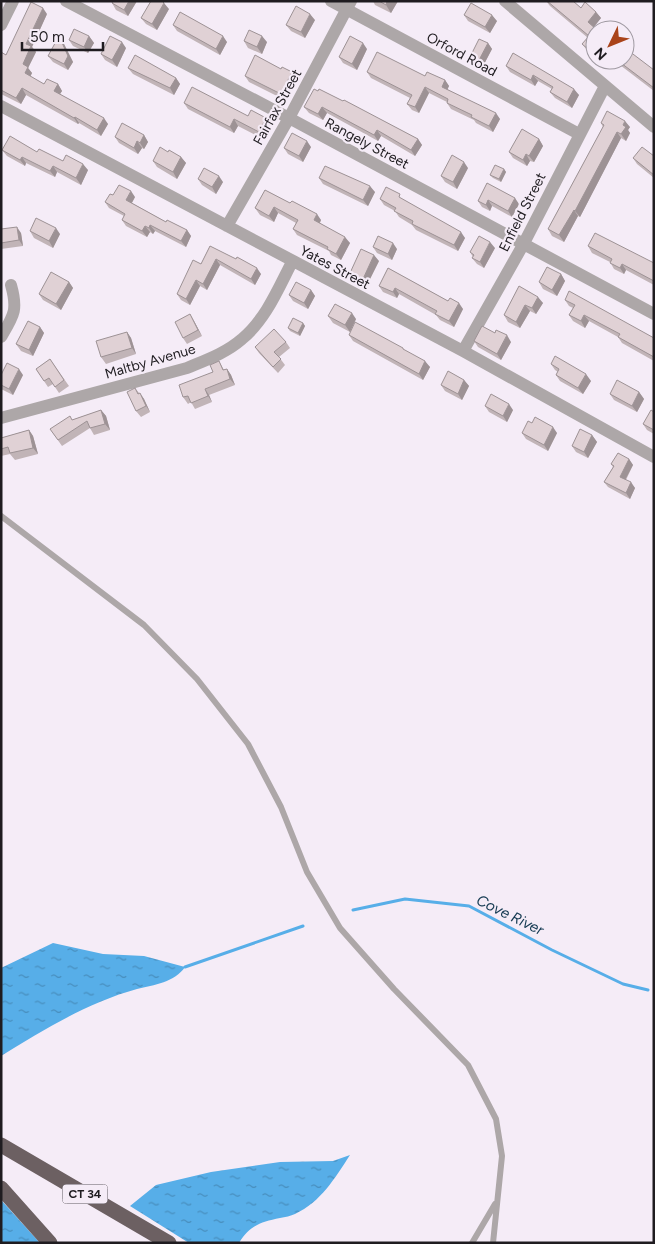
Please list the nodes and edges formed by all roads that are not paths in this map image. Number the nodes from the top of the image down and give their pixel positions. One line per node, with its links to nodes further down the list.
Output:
1 (13, 1): 6 (street)
2 (66, 1): 9 (street, Rangely Street)
3 (331, 1): 5 (street, Orford Road)
4 (505, 1): 7 (street)
5 (349, 6): 9 (street, Fairfax Street); 11 (street, Orford Road)
6 (1, 25)
7 (605, 86): 10 (street); 11 (street, Enfield Street)
8 (1, 106): 12 (street, Yates Street)
9 (289, 118): 12 (street, Fairfax Street); 13 (street, Rangely Street)
10 (654, 127)
11 (579, 134): 13 (street, Enfield Street)
12 (227, 226): 14 (street, Yates Street)
13 (523, 245): 16 (street, Rangely Street); 18 (street, Enfield Street)
14 (292, 262): 18 (street, Yates Street); 19 (street, Maltby Avenue)
15 (11, 285): 17 (street)
16 (654, 314)
17 (1, 338)
18 (463, 352): 20 (street, Yates Street)
19 (1, 418)
20 (654, 457)
21 (1, 516): 24 (lane)
22 (1, 1145): 26 (highway, CT 34)
23 (1, 1188): 25 (highway)
24 (497, 1201): 27 (lane); 28 (lane)
25 (50, 1243)
26 (169, 1243)
27 (472, 1243)
28 (493, 1243)

